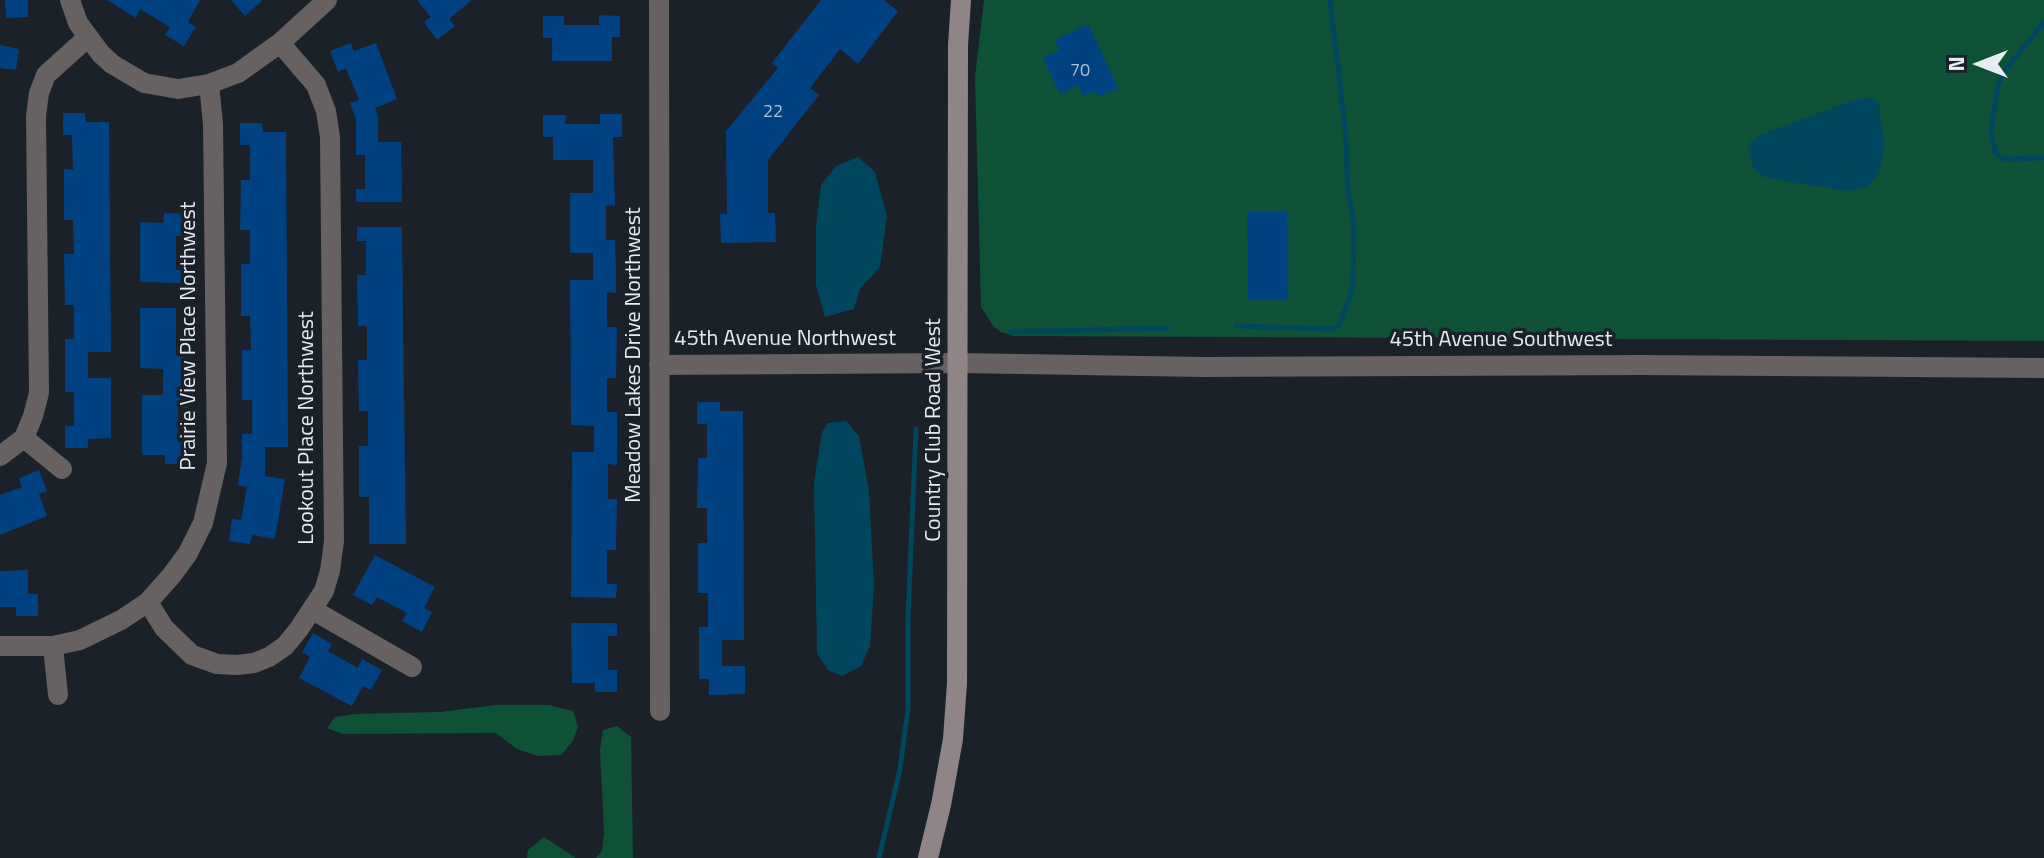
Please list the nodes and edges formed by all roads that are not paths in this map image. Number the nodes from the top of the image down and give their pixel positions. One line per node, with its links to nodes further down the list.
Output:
1 (70, 0): 5 (street)
2 (327, 0): 6 (street)
3 (659, 0): 9 (street, Meadow Lakes Drive Northwest)
4 (961, 0): 8 (main road, Country Club Road West)
5 (88, 37): 7 (street); 11 (street)
6 (280, 43): 7 (street); 15 (street, Lookout Place Northwest)
7 (209, 84): 14 (street, Prairie View Place Northwest)
8 (959, 363): 9 (street, 45th Avenue Northwest); 10 (street, 45th Avenue Southwest); 21 (main road, Country Club Road West)
9 (659, 365): 20 (street, Meadow Lakes Drive Northwest)
10 (2044, 368)
11 (24, 438): 12 (street); 13 (street)
12 (0, 456)
13 (62, 469)
14 (148, 602): 15 (street, Lookout Place Northwest); 17 (street, Prairie View Place Northwest)
15 (313, 610): 18 (street)
16 (0, 646): 17 (street, Prairie View Place Northwest)
17 (53, 646): 19 (street)
18 (412, 667)
19 (58, 695)
20 (660, 711)
21 (928, 858)

